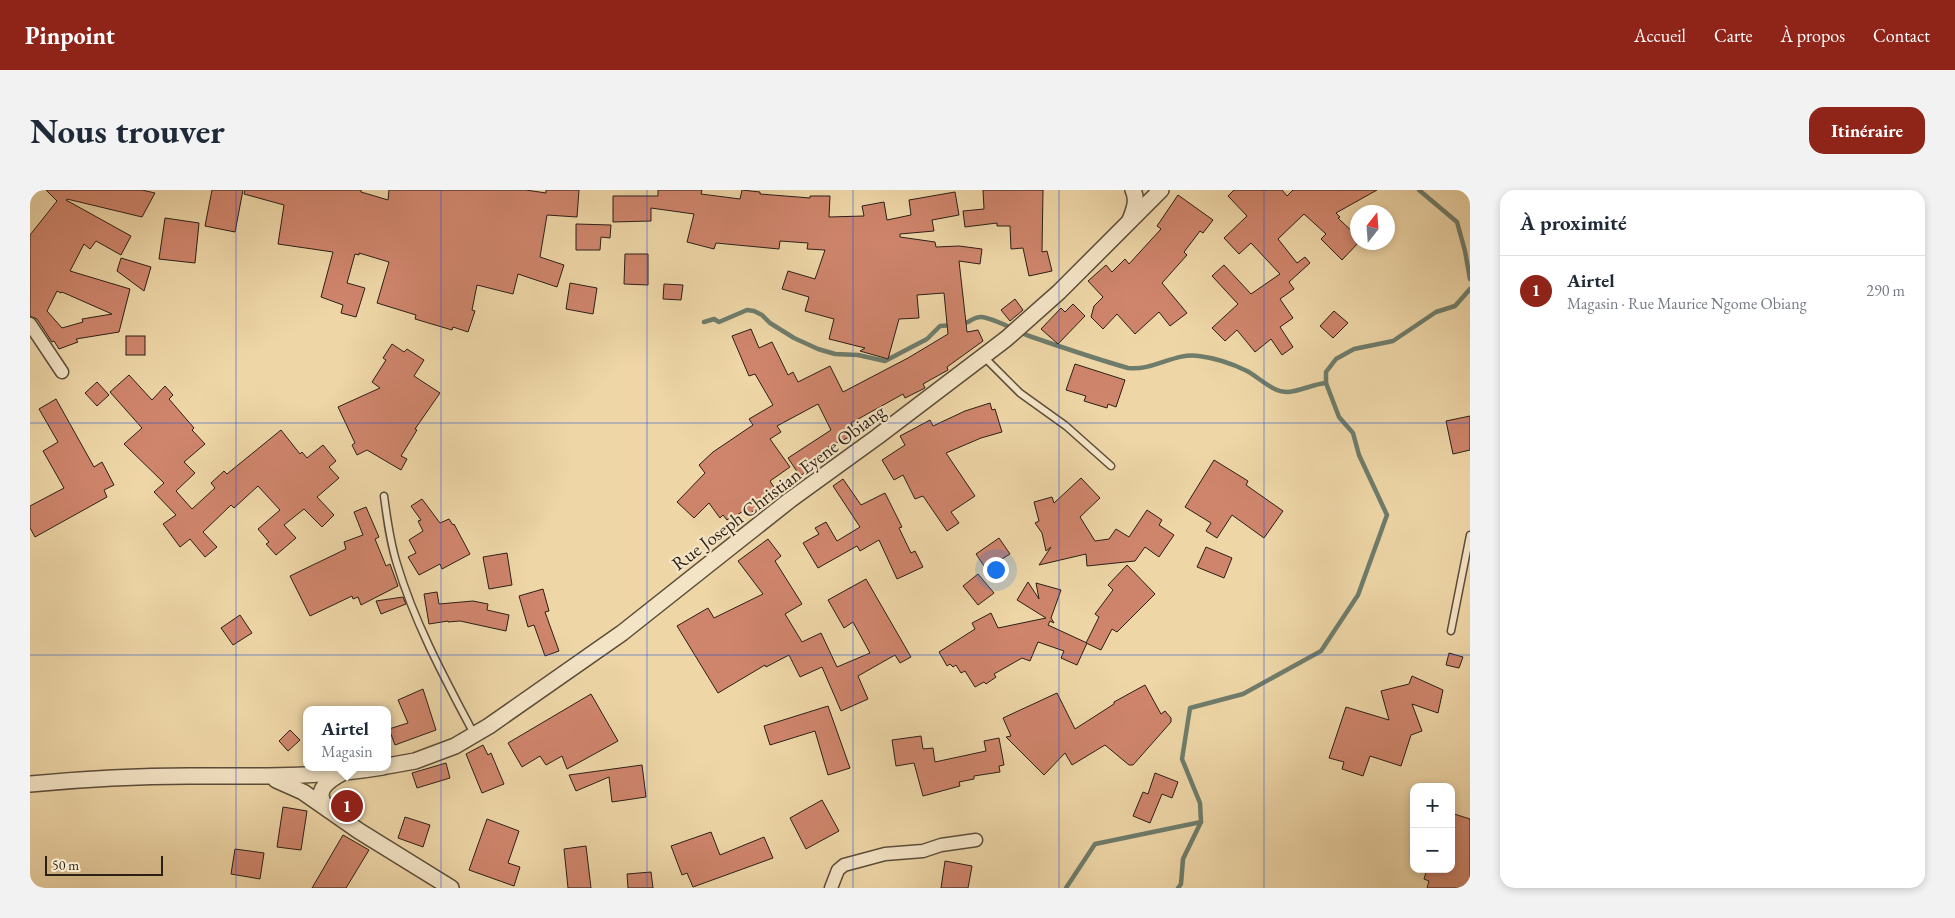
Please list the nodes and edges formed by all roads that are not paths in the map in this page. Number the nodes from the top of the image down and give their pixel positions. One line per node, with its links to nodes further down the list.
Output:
1 (1133, 190): 3 (street)
2 (1160, 190): 3 (street, Rue Joseph Christian Eyene Obiang)
3 (1130, 222): 5 (street, Rue Joseph Christian Eyene Obiang)
4 (30, 324): 6 (street)
5 (984, 356): 7 (lane); 11 (street, Rue Joseph Christian Eyene Obiang)
6 (62, 372)
7 (1111, 466)
8 (384, 496): 11 (lane)
9 (1470, 535): 10 (lane)
10 (1451, 631)
11 (474, 734): 12 (street, Rue Joseph Christian Eyene Obiang)
12 (391, 765)
13 (353, 771): 14 (street)
14 (345, 772): 15 (street); 17 (street)
15 (268, 777): 16 (street); 17 (street)
16 (30, 784)
17 (330, 812): 19 (street)
18 (976, 840): 20 (street)
19 (451, 888)
20 (831, 888)

